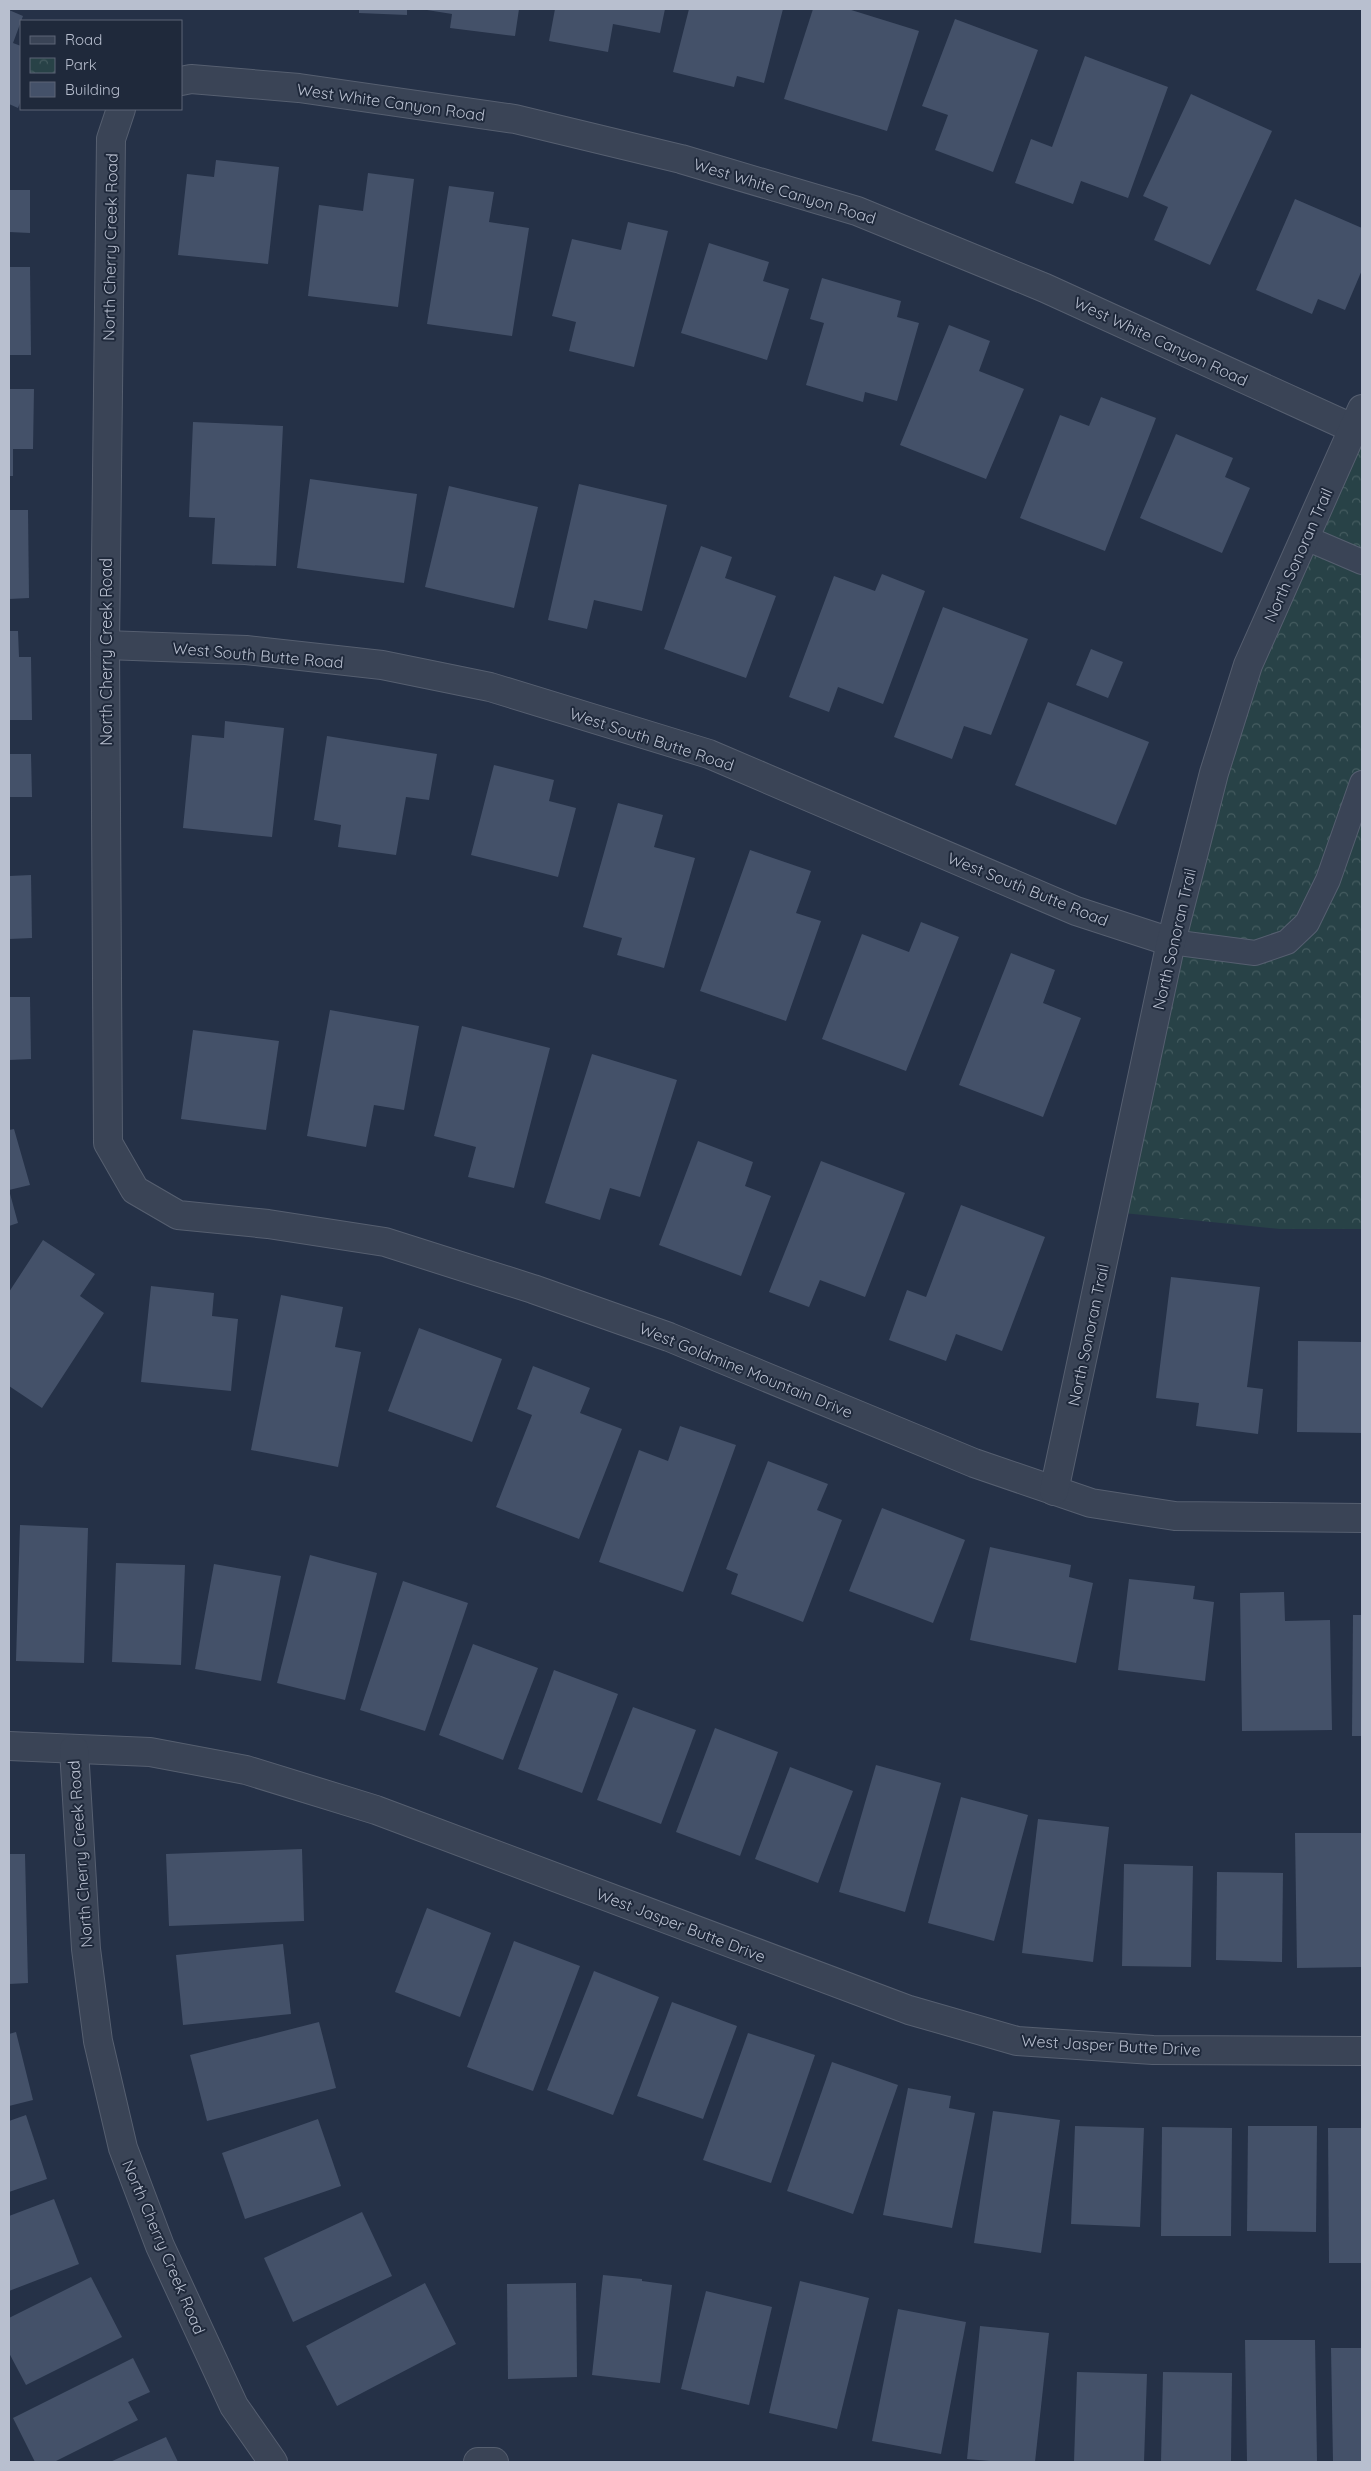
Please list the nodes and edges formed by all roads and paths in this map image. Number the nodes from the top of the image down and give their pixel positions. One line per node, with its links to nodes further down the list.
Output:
1 (182, 81): 3 (street, West White Canyon Road)
2 (121, 110): 6 (street, North Cherry Creek Road)
3 (1358, 419): 4 (street, North Sonoran Trail)
4 (1306, 538): 5 (lane); 8 (street, North Sonoran Trail)
5 (1362, 562)
6 (105, 645): 8 (street, West South Butte Road); 9 (street, North Cherry Creek Road)
7 (1362, 783): 8 (lane)
8 (1171, 942): 10 (street, North Sonoran Trail)
9 (135, 1190): 10 (street, West Goldmine Mountain Drive)
10 (1054, 1490): 11 (street, West Goldmine Mountain Drive)
11 (1362, 1518)
12 (9, 1746): 13 (street, West Jasper Butte Drive)
13 (74, 1749): 14 (street, West Jasper Butte Drive); 15 (street, North Cherry Creek Road)
14 (1362, 2051)
15 (272, 2462)
16 (478, 2462): 17 (street)
17 (494, 2462)

